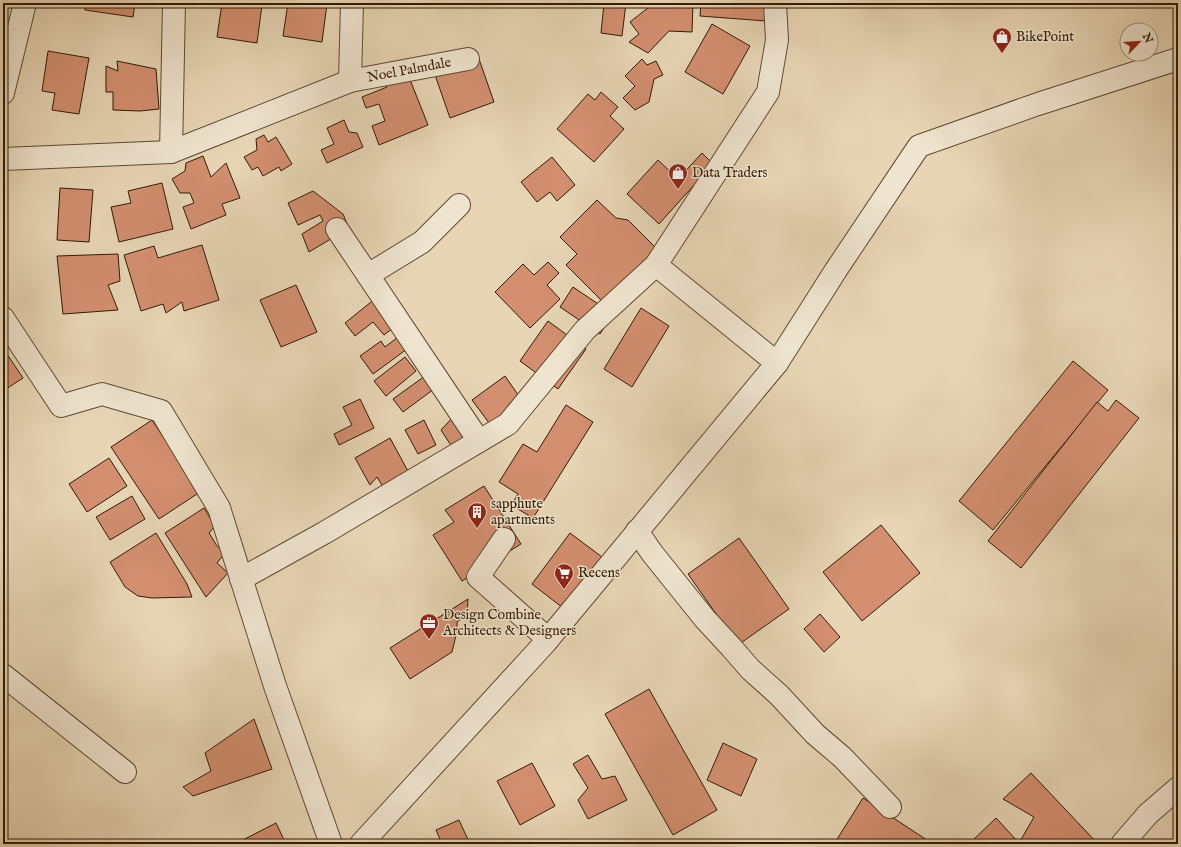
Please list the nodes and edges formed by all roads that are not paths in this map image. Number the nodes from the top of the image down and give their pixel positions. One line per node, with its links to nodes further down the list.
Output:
1 (25, 3): 8 (street)
2 (174, 3): 9 (street)
3 (352, 3): 7 (street)
4 (775, 3): 13 (street)
5 (468, 59): 7 (street, Noel Palmdale)
6 (1178, 59): 16 (street)
7 (350, 81): 9 (street, Noel Palmdale)
8 (3, 93)
9 (171, 152): 10 (street, Noel Palmdale)
10 (3, 159)
11 (459, 205): 14 (street)
12 (337, 229): 14 (street)
13 (656, 265): 16 (street); 17 (street)
14 (368, 275): 17 (street)
15 (3, 318): 20 (street)
16 (776, 363): 18 (street)
17 (480, 441): 20 (street)
18 (637, 530): 21 (street); 25 (street)
19 (504, 539): 21 (street)
20 (241, 579): 26 (street)
21 (548, 639): 27 (street)
22 (3, 674): 23 (street)
23 (125, 772)
24 (1178, 788): 28 (street)
25 (890, 808)
26 (330, 844)
27 (361, 844)
28 (1122, 844)

